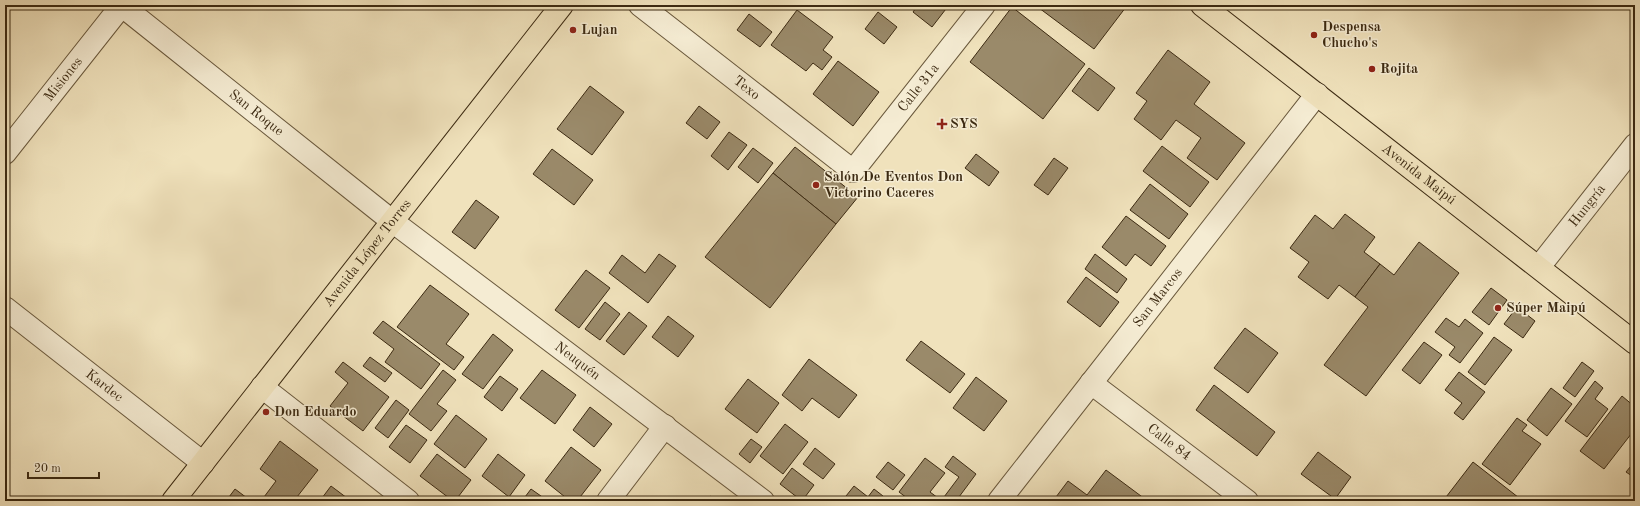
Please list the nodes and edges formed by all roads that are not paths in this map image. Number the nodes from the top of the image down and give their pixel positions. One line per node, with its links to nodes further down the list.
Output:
1 (121, 5): 8 (street, Misiones); 10 (street, San Roque)
2 (562, 5): 10 (main road, Avenida López Torres)
3 (640, 5): 9 (street, Texo)
4 (984, 5): 9 (street, Calle 31a)
5 (1202, 5): 6 (main road, Avenida Maipú)
6 (1317, 94): 11 (main road, Avenida Maipú); 14 (street, San Marcos)
7 (1635, 144): 11 (street, Hungría)
8 (5, 152)
9 (853, 171)
10 (392, 220): 15 (main road, Avenida López Torres); 16 (street, Neuquén)
11 (1539, 268): 13 (main road, Avenida Maipú)
12 (5, 308): 17 (street, Kardec)
13 (1635, 343)
14 (1091, 383): 22 (street, San Marcos); 23 (street, Calle 84)
15 (262, 387): 17 (main road, Avenida López Torres); 19 (street)
16 (665, 426): 20 (street); 21 (street, Neuquén)
17 (203, 463): 18 (main road, Avenida López Torres)
18 (173, 501)
19 (408, 501)
20 (608, 501)
21 (763, 501)
22 (999, 501)
23 (1247, 501)

